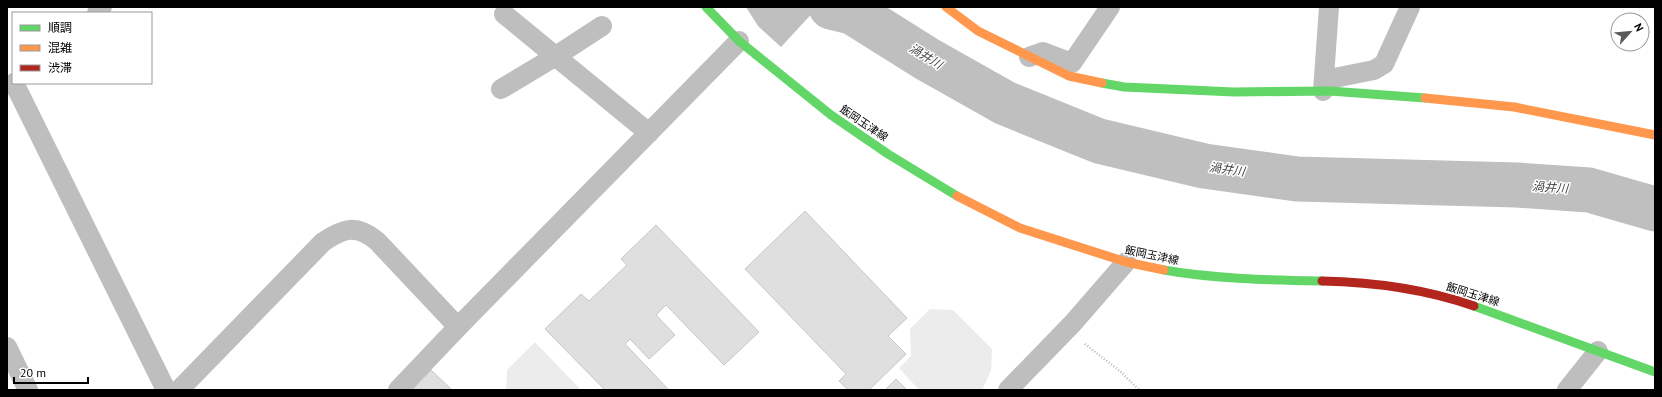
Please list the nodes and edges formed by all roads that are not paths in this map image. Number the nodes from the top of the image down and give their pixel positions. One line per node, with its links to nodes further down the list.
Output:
1 (706, 7): 8 (main road, 飯岡玉津線)
2 (946, 7): 10 (main road)
3 (1110, 7): 10 (street)
4 (1329, 7): 12 (street)
5 (1410, 7): 12 (street)
6 (504, 14): 9 (street)
7 (602, 26): 9 (street)
8 (739, 41): 14 (street); 16 (main road, 飯岡玉津線)
9 (556, 56): 13 (street); 14 (street)
10 (1029, 57): 12 (main road)
11 (14, 84): 22 (street)
12 (1323, 86): 15 (main road)
13 (501, 88)
14 (649, 133): 17 (street)
15 (1655, 135)
16 (1126, 262): 19 (main road, 飯岡玉津線); 25 (street)
17 (458, 327): 23 (street); 24 (street)
18 (7, 346): 21 (street)
19 (1598, 351): 20 (main road, 飯岡玉津線); 26 (street)
20 (1655, 372)
21 (28, 390)
22 (166, 390)
23 (179, 390)
24 (398, 390)
25 (1008, 390)
26 (1567, 390)

